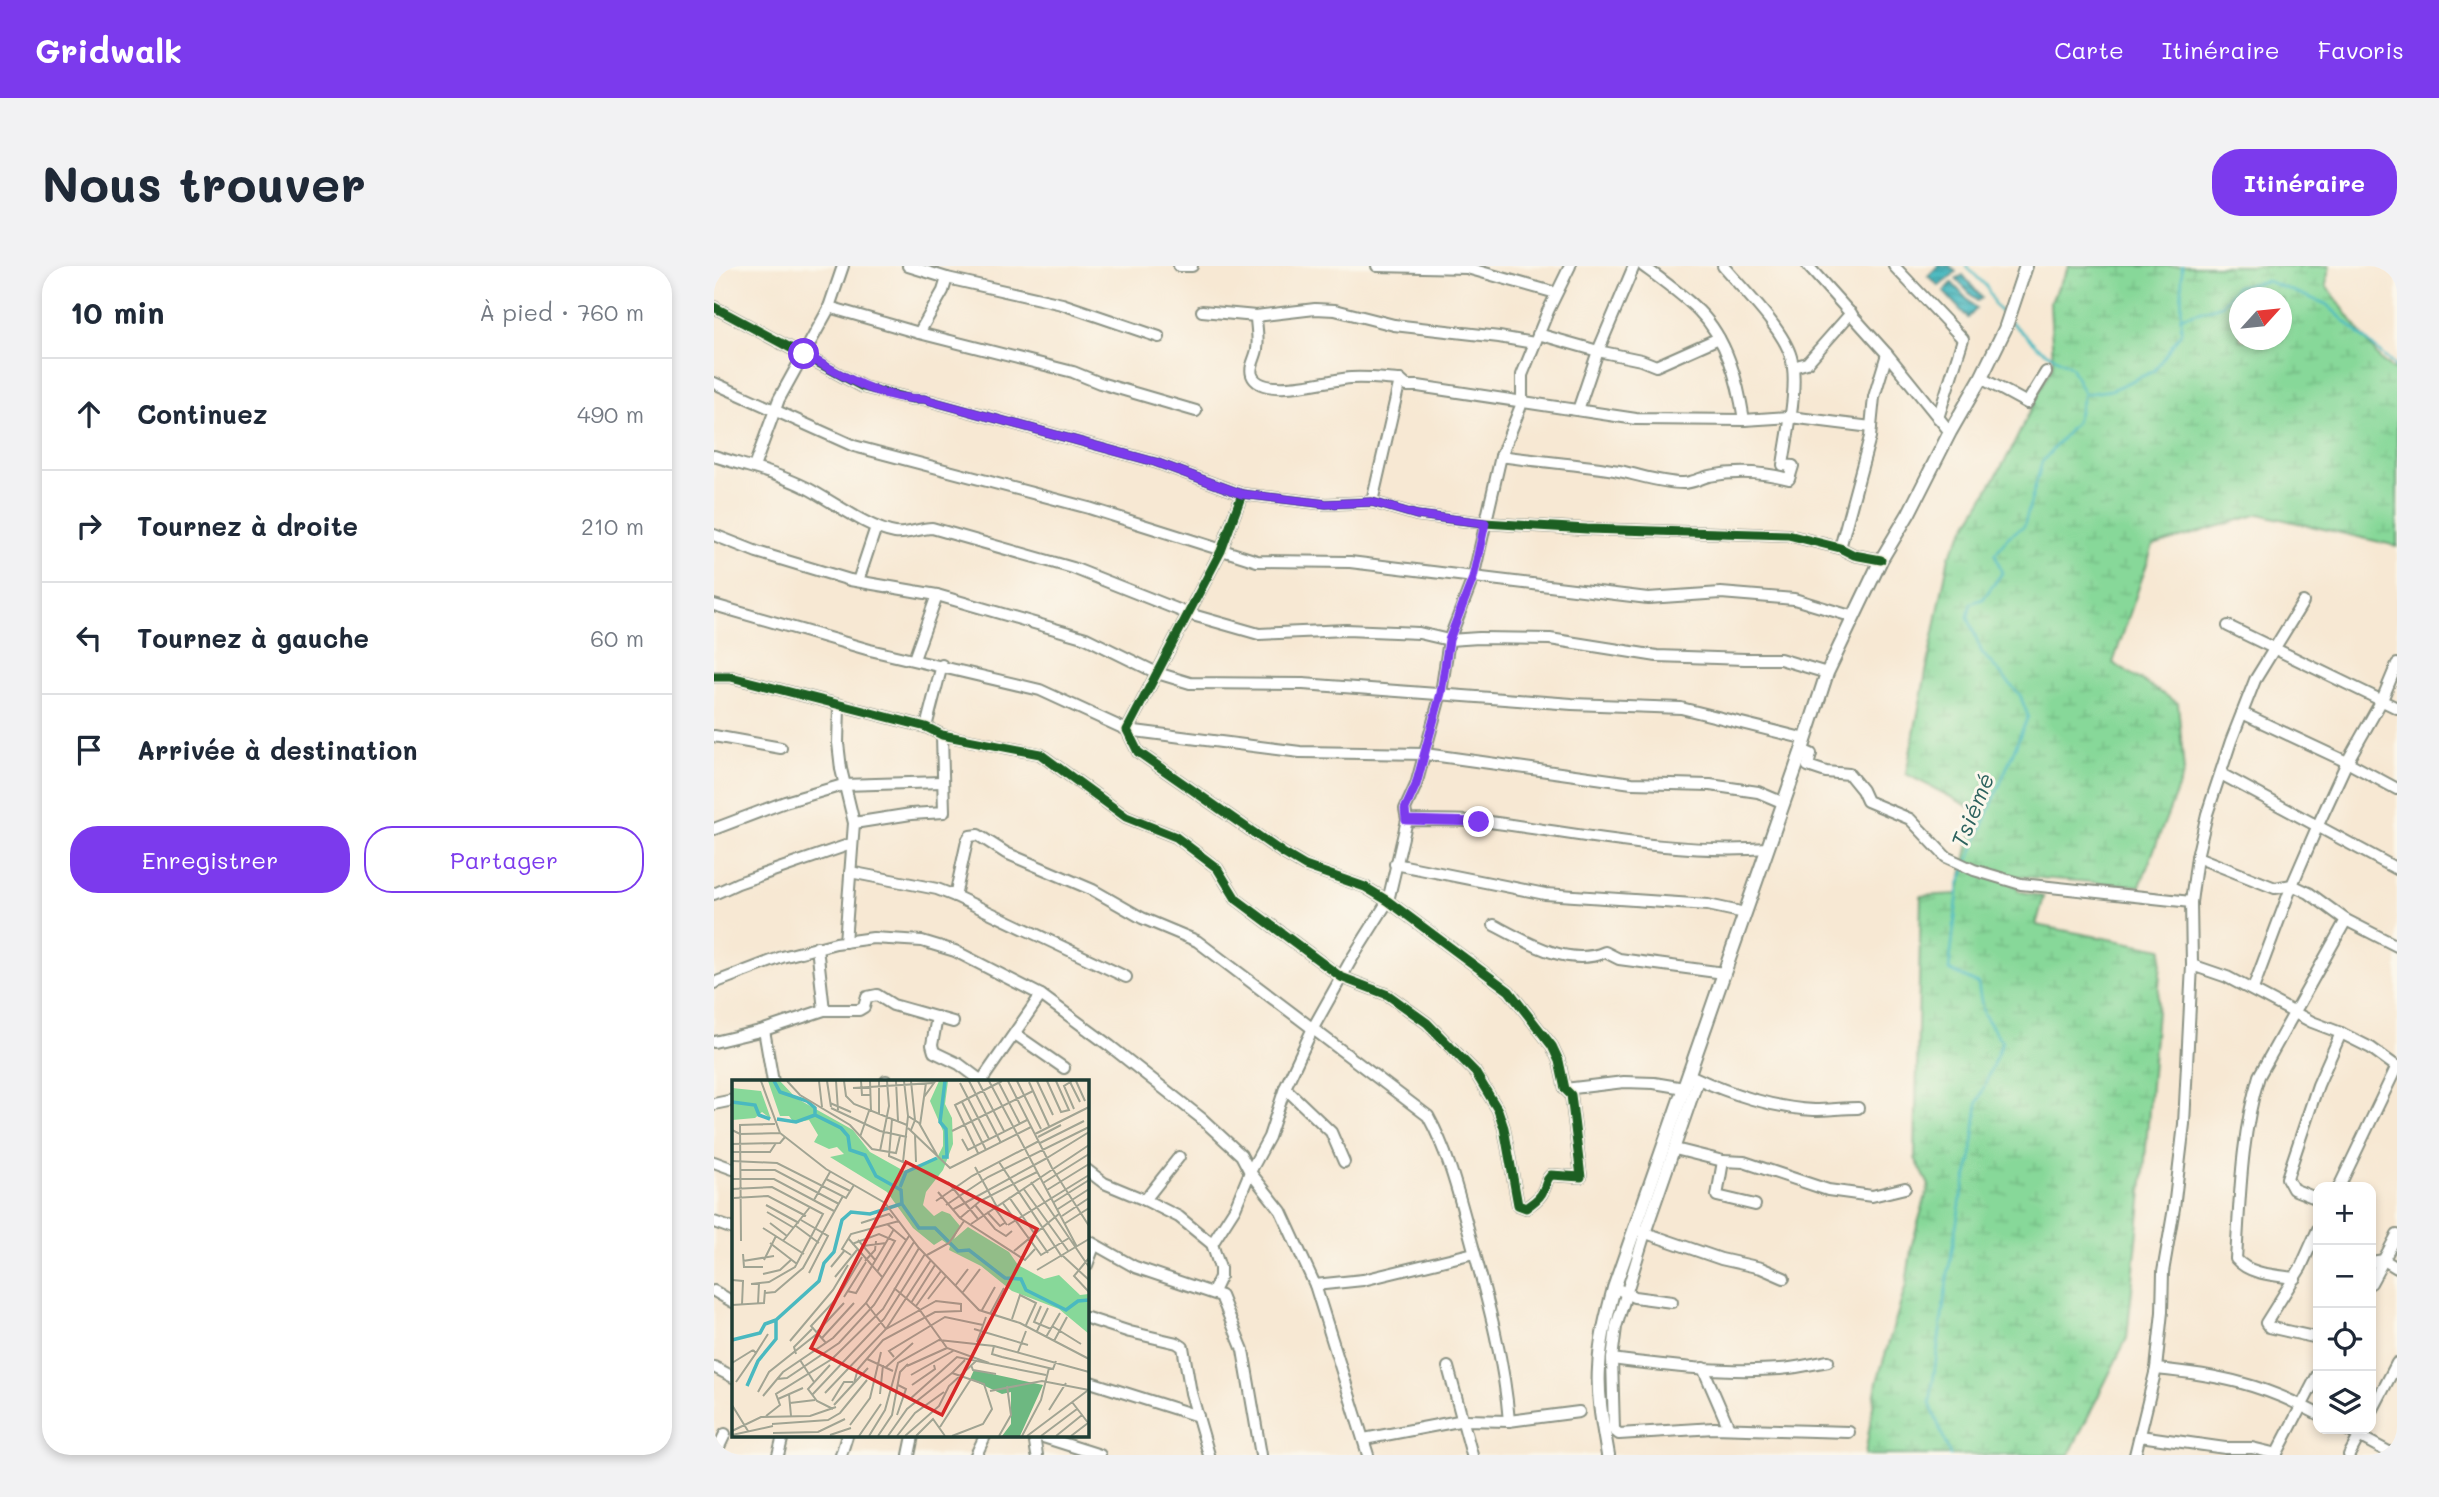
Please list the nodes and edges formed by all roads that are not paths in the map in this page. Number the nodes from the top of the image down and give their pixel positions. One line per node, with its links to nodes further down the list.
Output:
1 (843, 266): 16 (street)
2 (908, 266): 13 (street)
3 (1178, 266): 4 (street)
4 (1192, 266)
5 (1377, 266): 14 (street)
6 (1570, 266): 14 (street)
7 (1634, 266): 24 (street)
8 (1643, 266): 22 (street)
9 (1723, 266): 27 (street)
10 (1808, 266): 18 (street)
11 (1894, 266): 37 (street)
12 (2026, 266): 29 (main road)
13 (947, 278): 20 (street); 21 (street)
14 (1556, 293): 23 (street)
15 (714, 307): 25 (street)
16 (829, 307): 20 (street); 25 (street)
17 (1202, 311): 19 (street)
18 (1851, 313): 26 (street); 27 (street)
19 (1256, 316): 23 (street); 30 (street)
20 (919, 333): 35 (street)
21 (1159, 337)
22 (1719, 338): 24 (street); 38 (street)
23 (1536, 339): 24 (street); 32 (street)
24 (1598, 351): 34 (street)
25 (804, 354): 33 (street); 44 (street)
26 (1887, 354): 37 (street); 39 (street)
27 (1793, 367): 36 (street)
28 (2046, 373): 29 (street)
29 (1982, 378): 40 (main road)
30 (1401, 380): 32 (street); 45 (street)
31 (714, 383): 33 (street)
32 (1522, 403): 34 (street); 41 (street)
33 (774, 410): 43 (street); 50 (street)
34 (1578, 410): 38 (street)
35 (1196, 411)
36 (1790, 417): 38 (street); 39 (street); 41 (street)
37 (1938, 418): 40 (street)
38 (1744, 420)
39 (1871, 427): 49 (street)
40 (1951, 432): 51 (main road)
41 (1501, 456): 46 (street)
42 (714, 457): 43 (street)
43 (754, 467): 47 (street)
44 (1242, 494): 45 (street); 50 (street)
45 (1372, 502): 46 (street)
46 (1485, 523): 49 (street); 52 (street)
47 (876, 527): 53 (street); 57 (street)
48 (714, 535): 53 (street)
49 (1840, 548): 51 (street)
50 (1222, 551): 52 (street); 57 (street)
51 (1881, 560): 58 (main road)
52 (1473, 578): 58 (street); 60 (street)
53 (858, 581): 54 (street)
54 (937, 595): 62 (street); 65 (street)
55 (2304, 602): 61 (street)
56 (714, 605): 62 (street)
57 (1189, 614): 60 (street); 65 (street)
58 (1853, 617): 66 (main road)
59 (2228, 626): 61 (street)
60 (1449, 640): 66 (street); 68 (street)
61 (2273, 647): 69 (street); 72 (street)
62 (914, 659): 64 (street)
63 (2397, 664): 69 (street)
64 (942, 665): 73 (street); 74 (street)
65 (1157, 673): 68 (street); 74 (street)
66 (1827, 673): 77 (main road)
67 (714, 677): 70 (street)
68 (1441, 693): 77 (street); 79 (street)
69 (2382, 700): 71 (street); 80 (street)
70 (839, 706): 73 (street); 83 (street)
71 (2397, 708)
72 (2242, 713): 80 (street); 81 (street)
73 (926, 727): 75 (street)
74 (1127, 730): 79 (street); 99 (street)
75 (942, 735): 82 (street); 110 (street)
76 (714, 736): 78 (street)
77 (1804, 744): 85 (main road); 100 (street)
78 (781, 748)
79 (1425, 754): 85 (street); 86 (street)
80 (2347, 762): 84 (street); 88 (street)
81 (2221, 774): 88 (street); 92 (street)
82 (942, 782): 83 (street); 87 (street)
83 (843, 785): 87 (street); 89 (street)
84 (2397, 789)
85 (1784, 803): 91 (main road)
86 (1406, 820): 91 (street); 93 (street)
87 (853, 823): 90 (street)
88 (2318, 825): 94 (street); 96 (street)
89 (714, 829)
90 (851, 844): 95 (street); 97 (street)
91 (1768, 848): 101 (main road)
92 (2197, 857): 96 (street); 100 (street)
93 (1395, 864): 99 (street); 101 (street)
94 (2397, 869)
95 (850, 872): 98 (street); 104 (street)
96 (2292, 885): 102 (street); 112 (street)
97 (714, 894)
98 (955, 896): 109 (street); 118 (street)
99 (1388, 901): 110 (street); 131 (street)
100 (2191, 902): 107 (street)
101 (1745, 913): 108 (main road)
102 (2346, 920): 105 (street); 115 (street)
103 (1494, 925): 108 (street)
104 (845, 942): 106 (street); 113 (street)
105 (2396, 943)
106 (817, 947): 111 (street); 114 (street)
107 (2192, 965): 112 (street); 176 (street)
108 (1724, 973): 125 (main road)
109 (1126, 977)
110 (1341, 977): 118 (street); 131 (street)
111 (714, 983)
112 (2253, 989): 115 (street)
113 (1041, 995): 121 (street); 142 (street)
114 (824, 1010): 116 (street); 119 (street)
115 (2294, 1012): 120 (street); 161 (street)
116 (937, 1017): 117 (street); 127 (street)
117 (953, 1022)
118 (1314, 1028): 129 (street); 155 (street)
119 (764, 1030): 122 (street); 126 (street)
120 (2341, 1032): 123 (street); 145 (street)
121 (1015, 1034): 124 (street); 128 (street)
122 (714, 1042)
123 (2397, 1066): 143 (street)
124 (1065, 1068)
125 (1693, 1077): 130 (main road); 134 (street); 135 (street)
126 (773, 1080)
127 (981, 1080)
128 (983, 1080)
129 (1285, 1088): 138 (street); 142 (street)
130 (1684, 1088): 131 (street); 150 (main road)
131 (1565, 1089)
132 (732, 1100): 133 (street)
133 (714, 1104)
134 (1858, 1108)
135 (1675, 1149): 137 (street); 150 (street)
136 (1179, 1157): 146 (street)
137 (1723, 1161): 144 (street); 147 (street)
138 (1344, 1162)
139 (714, 1163): 140 (street)
140 (732, 1169)
141 (1088, 1171): 146 (street)
142 (1250, 1172): 154 (street); 162 (street)
143 (2341, 1182)
144 (1905, 1188)
145 (2313, 1197)
146 (1145, 1200): 154 (street)
147 (1755, 1205)
148 (714, 1222): 149 (street)
149 (732, 1229)
150 (1639, 1231): 160 (street); 163 (main road)
151 (2397, 1235): 156 (street)
152 (2313, 1240): 161 (street)
153 (1091, 1243): 165 (street)
154 (1212, 1244): 165 (street)
155 (1475, 1253): 162 (street); 186 (street)
156 (2384, 1260): 157 (street); 158 (street); 159 (street)
157 (2376, 1261)
158 (2397, 1268)
159 (2376, 1274)
160 (1784, 1278)
161 (2295, 1278): 169 (street)
162 (1315, 1284): 197 (street)
163 (1620, 1290): 167 (street); 170 (street); 208 (main road)
164 (714, 1291): 166 (street)
165 (1213, 1293): 205 (street)
166 (732, 1300)
167 (1672, 1301)
168 (1088, 1318): 184 (street)
169 (2313, 1337)
170 (1612, 1359): 175 (street); 187 (street)
171 (1828, 1361): 175 (street)
172 (2397, 1363): 180 (street)
173 (714, 1367): 177 (street)
174 (1448, 1367): 185 (street)
175 (1703, 1368): 187 (street)
176 (2156, 1369): 181 (street); 192 (street)
177 (732, 1376)
178 (1088, 1381): 184 (street)
179 (2313, 1383): 181 (street)
180 (2376, 1403)
181 (2301, 1405): 182 (street); 198 (street)
182 (2313, 1411)
183 (1579, 1412): 186 (street)
184 (1198, 1416): 204 (street)
185 (1464, 1420): 186 (street); 197 (street); 207 (street)
186 (1509, 1421)
187 (1729, 1428): 188 (street)
188 (1849, 1432)
189 (725, 1434): 199 (street)
190 (2360, 1434): 210 (street)
191 (2364, 1434): 211 (street)
192 (2140, 1436): 198 (street); 209 (street)
193 (782, 1438): 200 (street)
194 (846, 1438): 201 (street)
195 (984, 1438): 202 (street)
196 (1046, 1438): 203 (street)
197 (1364, 1439): 206 (street)
198 (2277, 1454)
199 (715, 1455)
200 (778, 1455)
201 (841, 1455)
202 (976, 1455)
203 (1100, 1455)
204 (1209, 1455)
205 (1261, 1455)
206 (1368, 1455)
207 (1472, 1455)
208 (1608, 1455)
209 (2135, 1455)
210 (2349, 1455)
211 (2394, 1455)

